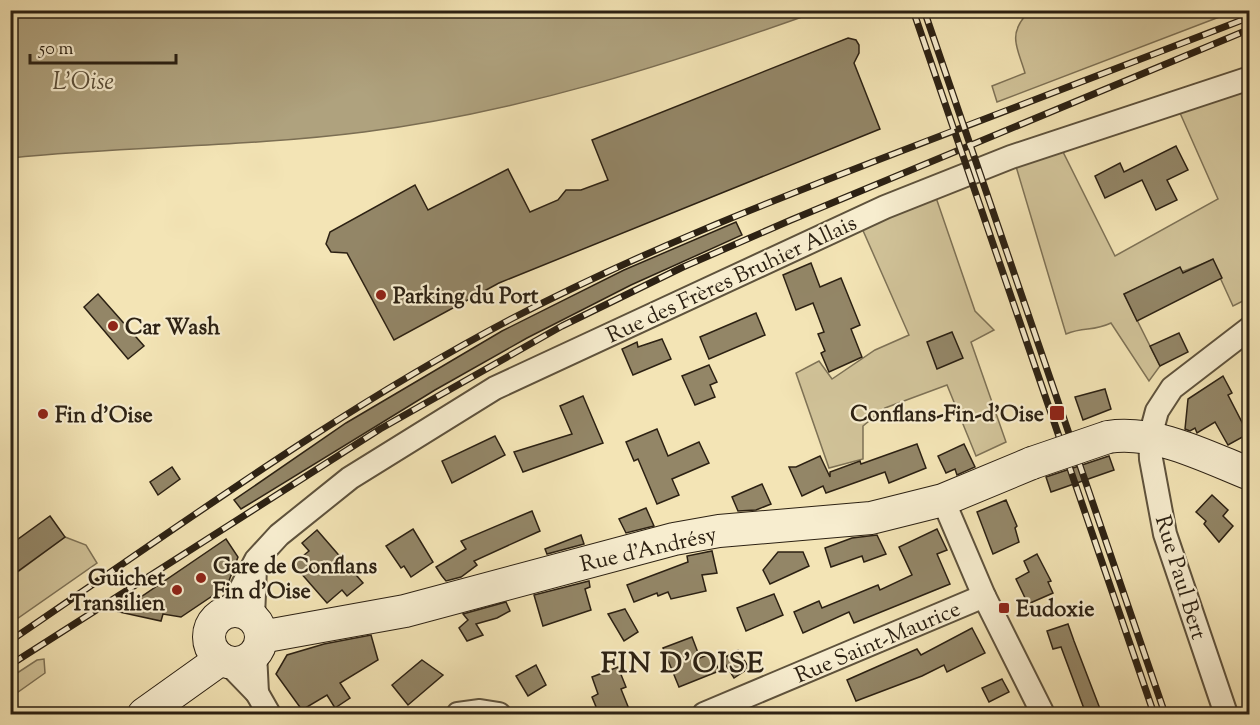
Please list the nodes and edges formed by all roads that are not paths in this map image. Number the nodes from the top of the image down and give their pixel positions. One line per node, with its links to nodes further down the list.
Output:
1 (1250, 78): 7 (street, Rue des Frères Bruhier Allais)
2 (1250, 328): 3 (street)
3 (1150, 437): 4 (street, Rue d'Andrésy); 5 (street, Rue d'Andrésy, bridge); 14 (street, Rue Paul Bert)
4 (1250, 474)
5 (943, 500): 6 (street); 7 (street, Rue d'Andrésy)
6 (984, 596): 12 (street, Rue Saint-Maurice); 13 (street)
7 (240, 640): 8 (street); 9 (street)
8 (144, 714)
9 (269, 714)
10 (458, 714): 11 (street)
11 (499, 714)
12 (704, 714)
13 (1043, 714)
14 (1226, 714)

